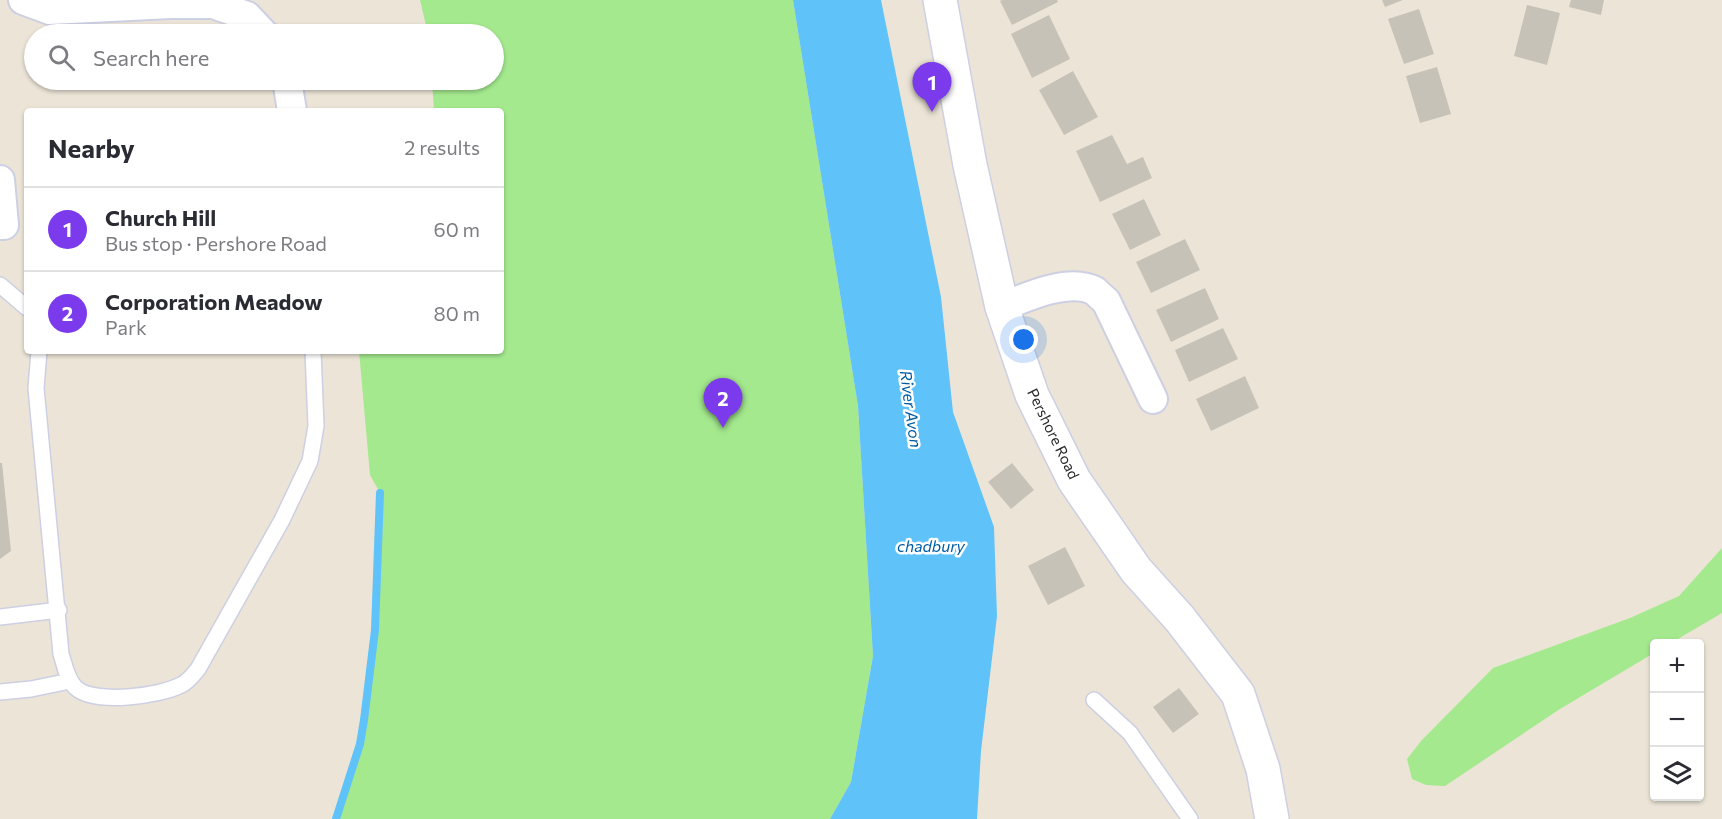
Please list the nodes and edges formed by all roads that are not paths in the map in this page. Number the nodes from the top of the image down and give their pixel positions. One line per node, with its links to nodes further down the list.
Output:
1 (23, 0): 3 (street)
2 (940, 0): 10 (main road, Pershore Road)
3 (255, 24)
4 (289, 90): 5 (street)
5 (292, 108)
6 (0, 180): 7 (street)
7 (0, 225)
8 (0, 285): 9 (lane)
9 (24, 305)
10 (1002, 307): 13 (street); 20 (main road, Pershore Road)
11 (39, 354): 14 (lane)
12 (313, 354): 16 (lane)
13 (1153, 399)
14 (58, 610): 15 (lane); 16 (lane)
15 (0, 617)
16 (70, 681): 17 (lane)
17 (0, 692)
18 (1094, 700): 19 (lane)
19 (1190, 819)
20 (1272, 819)

